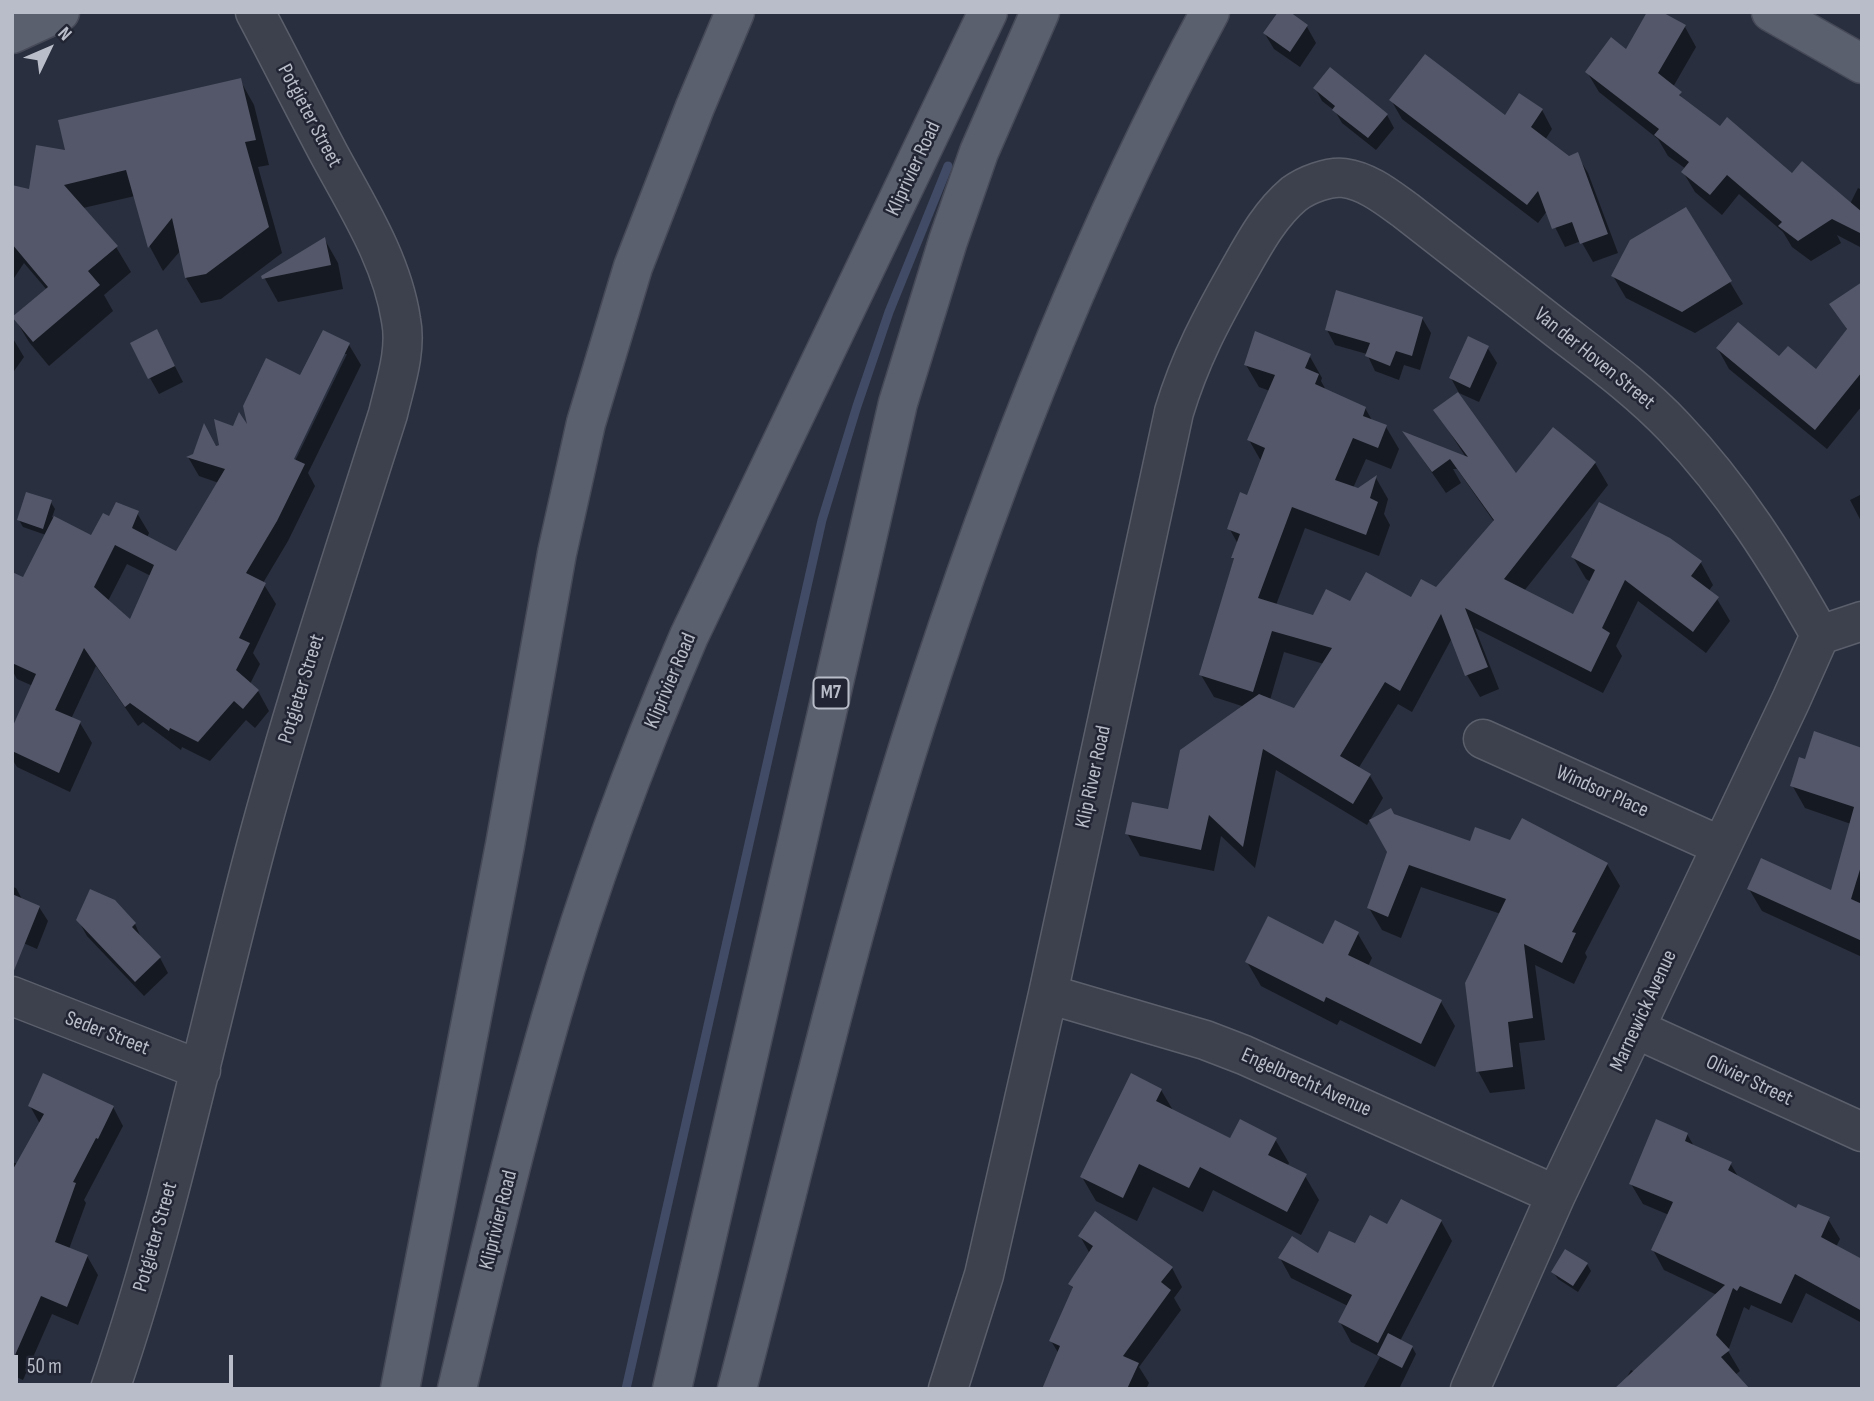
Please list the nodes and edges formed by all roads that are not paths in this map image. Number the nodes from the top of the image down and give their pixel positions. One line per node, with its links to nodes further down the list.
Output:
1 (60, 12): 8 (main road)
2 (255, 12): 18 (street, Potgieter Street)
3 (735, 12): 22 (main road)
4 (988, 12): 23 (main road, Kliprivier Road)
5 (1040, 12): 24 (main road, M7)
6 (1210, 12): 25 (main road)
7 (1771, 12): 9 (main road)
8 (12, 34)
9 (1862, 64)
10 (1297, 191): 12 (street, Van der Hoven Street); 15 (street, Klip River Road)
11 (1862, 621): 12 (street)
12 (1820, 635): 14 (street, Marnewick Avenue)
13 (1483, 739): 14 (street, Windsor Place)
14 (1721, 846): 17 (street, Marnewick Avenue)
15 (1048, 994): 20 (street, Engelbrecht Avenue); 26 (street, Klip River Road)
16 (12, 996): 18 (street, Seder Street)
17 (1636, 1029): 19 (street, Olivier Street); 20 (street, Marnewick Avenue)
18 (201, 1070): 21 (street, Potgieter Street)
19 (1862, 1132)
20 (1556, 1195): 27 (street, Marnewick Avenue)
21 (110, 1389)
22 (400, 1389)
23 (457, 1389)
24 (672, 1389)
25 (737, 1389)
26 (947, 1389)
27 (1469, 1389)

